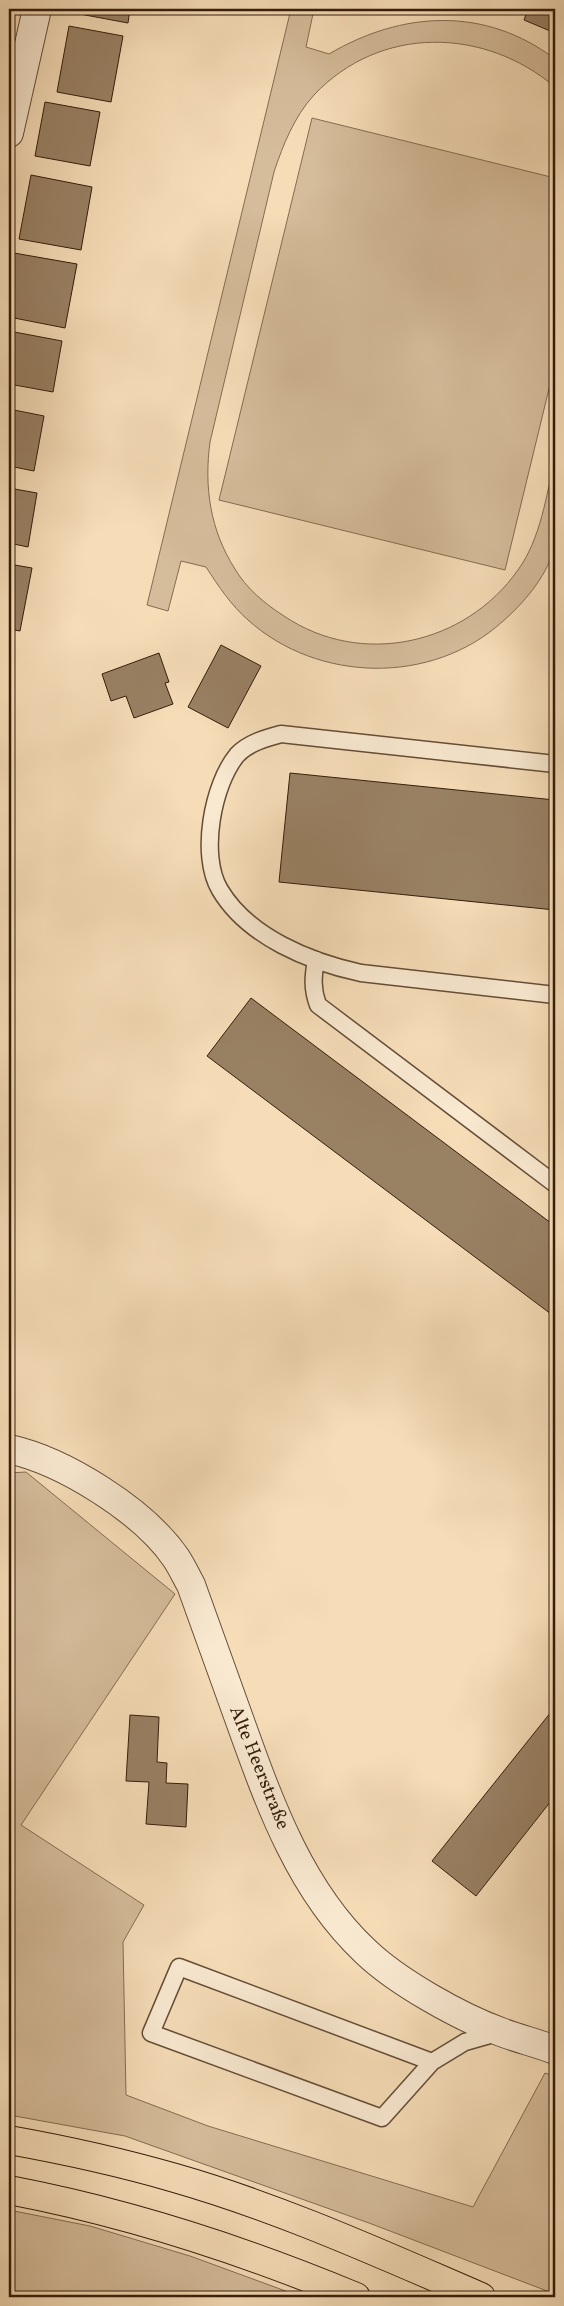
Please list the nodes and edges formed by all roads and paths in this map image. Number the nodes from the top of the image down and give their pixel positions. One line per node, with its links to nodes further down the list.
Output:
1 (37, 9): 2 (street)
2 (9, 133)
3 (555, 764): 4 (lane)
4 (316, 960): 5 (lane); 6 (lane)
5 (555, 995)
6 (555, 1184)
7 (9, 1449): 8 (street, Alte Heerstraße)
8 (500, 2032): 9 (street, Alte Heerstraße); 10 (lane)
9 (555, 2050)
10 (432, 2062): 10 (lane)
11 (9, 2140): 14 (highway)
12 (9, 2190): 13 (highway)
13 (356, 2297)
14 (481, 2297)

